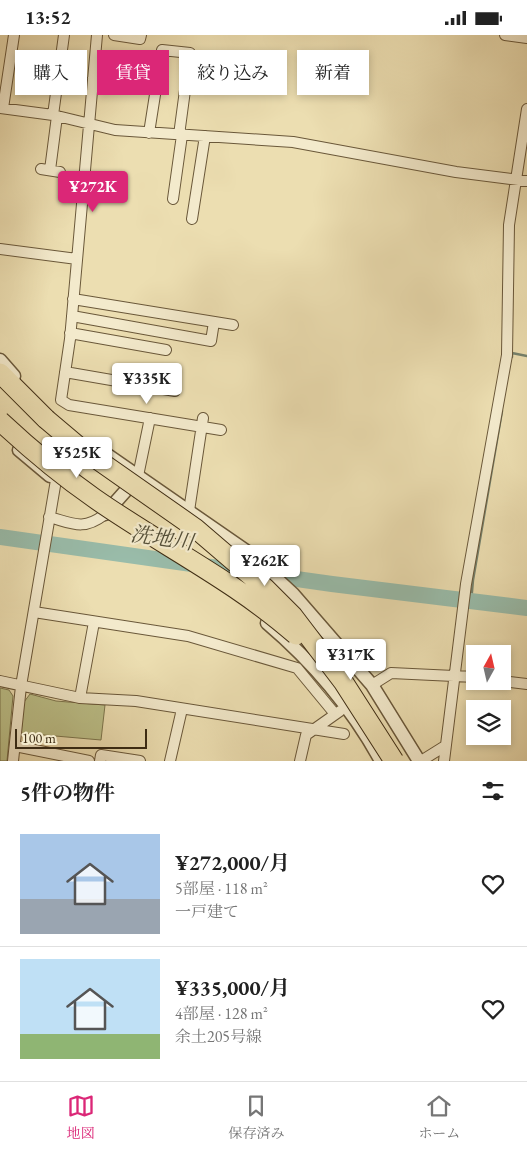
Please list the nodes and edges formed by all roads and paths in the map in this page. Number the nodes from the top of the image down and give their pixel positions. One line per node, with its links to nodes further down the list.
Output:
1 (14, 35): 10 (street)
2 (64, 35): 12 (street)
3 (97, 35): 8 (street)
4 (114, 35): 5 (street)
5 (141, 35)
6 (505, 35): 7 (street)
7 (527, 37)
8 (93, 78): 9 (street); 13 (street)
9 (97, 79)
10 (2, 108): 12 (street)
11 (527, 109): 18 (street)
12 (55, 115): 13 (street); 17 (street)
13 (89, 123): 14 (street); 22 (street)
14 (149, 133): 15 (street); 15 (street)
15 (180, 135): 16 (street); 19 (street)
16 (205, 136): 18 (street); 20 (street)
17 (50, 170)
18 (522, 181): 46 (street)
19 (173, 199)
20 (190, 216)
21 (0, 249): 22 (street)
22 (77, 259): 23 (street)
23 (73, 299): 24 (street); 25 (street)
24 (72, 317): 25 (street); 27 (street)
25 (213, 319): 26 (street)
26 (233, 325)
27 (70, 333): 28 (street); 30 (street)
28 (166, 350)
29 (0, 360): 38 (street)
30 (66, 372): 32 (street); 33 (street)
31 (0, 373): 45 (highway, bridge)
32 (175, 391)
33 (156, 416): 35 (street); 38 (street)
34 (0, 421): 45 (highway, bridge)
35 (203, 423): 36 (street); 40 (street)
36 (220, 430)
37 (0, 432): 39 (street)
38 (138, 476): 40 (street); 41 (street)
39 (56, 480): 41 (street); 42 (street)
40 (189, 511): 51 (street)
41 (104, 515): 42 (street); 54 (street)
42 (49, 517): 43 (street)
43 (34, 612): 44 (street); 52 (street)
44 (94, 622): 53 (street); 56 (street)
45 (327, 662): 68 (highway, bridge)
46 (455, 675): 47 (street); 51 (street); 60 (street)
47 (466, 676)
48 (0, 681): 52 (street)
49 (511, 682): 50 (street)
50 (527, 684)
51 (372, 685): 54 (street); 69 (street)
52 (21, 686): 53 (street); 59 (street)
53 (80, 698): 55 (street)
54 (346, 706): 56 (street); 67 (street)
55 (182, 709): 57 (street); 65 (street)
56 (335, 714): 57 (street)
57 (315, 729): 58 (street); 66 (street)
58 (344, 734)
59 (15, 746): 61 (street); 62 (street)
60 (445, 747): 69 (street); 70 (street)
61 (13, 761)
62 (89, 761)
63 (100, 761): 64 (street)
64 (140, 761)
65 (170, 761)
66 (300, 761)
67 (381, 761)
68 (394, 761)
69 (420, 761)
70 (444, 761)

